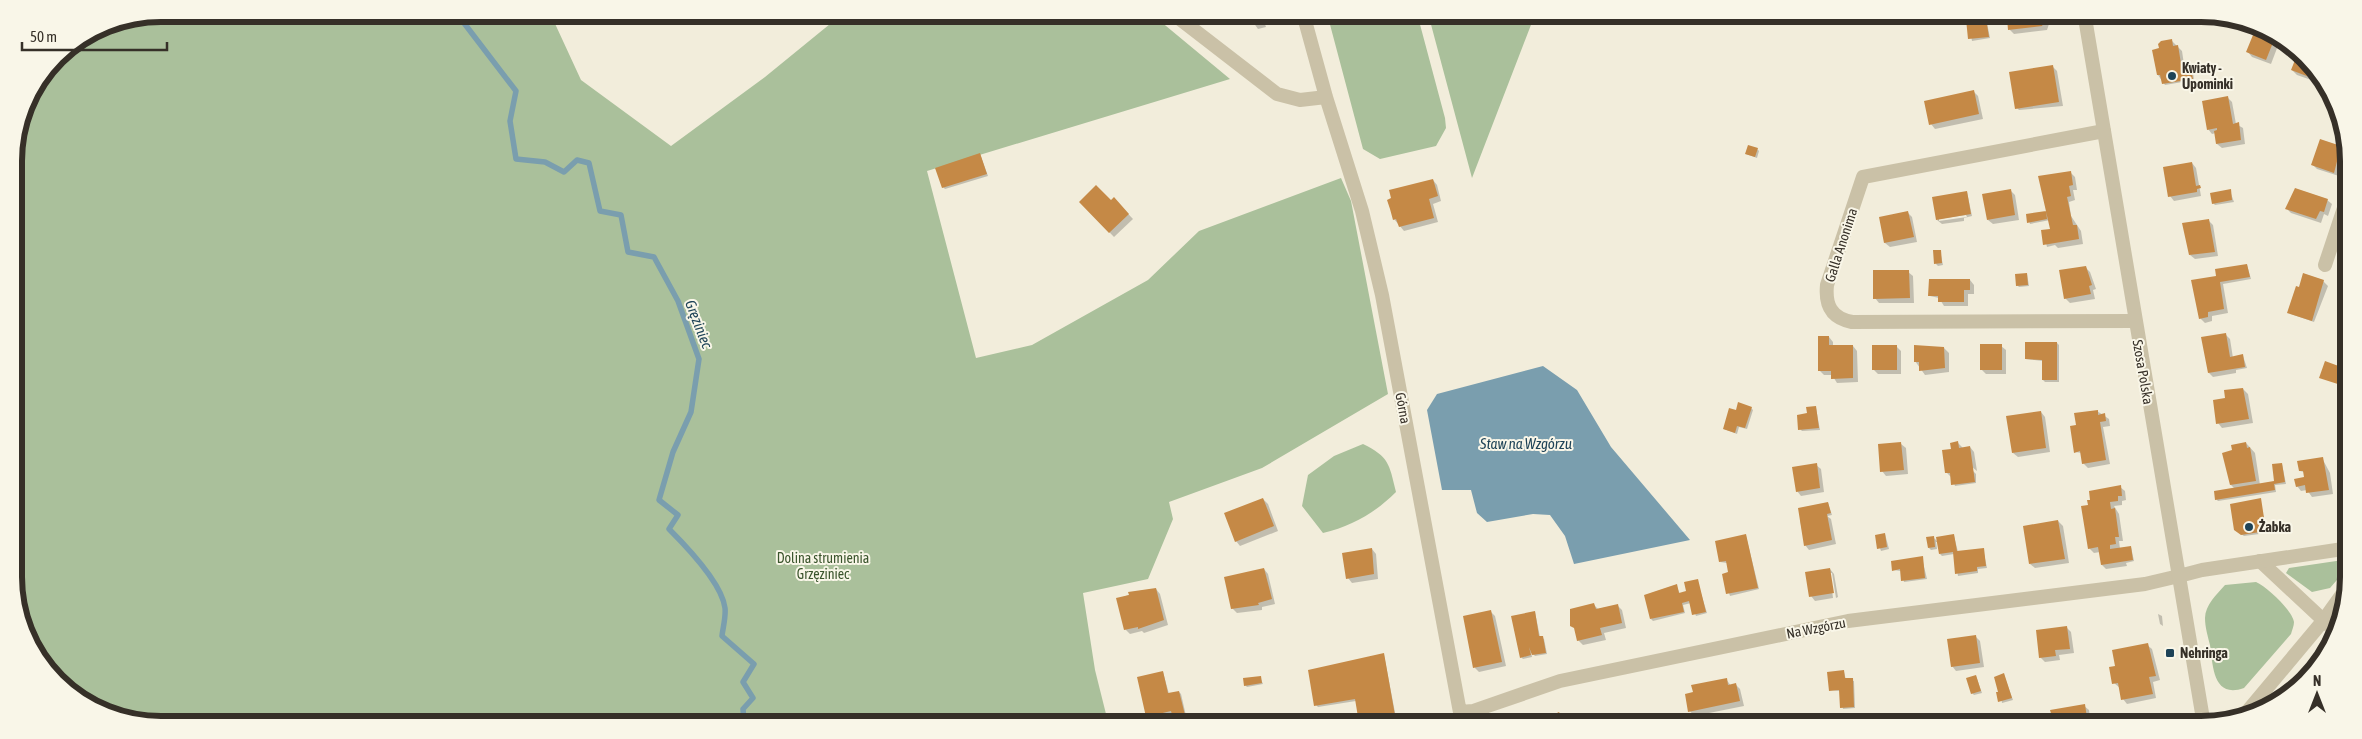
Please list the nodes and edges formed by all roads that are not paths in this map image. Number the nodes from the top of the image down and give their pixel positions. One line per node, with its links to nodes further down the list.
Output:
1 (1185, 23): 4 (street)
2 (1306, 23): 4 (street, Górna)
3 (2086, 23): 5 (street, Szosa Polska)
4 (1326, 97): 16 (street, Górna)
5 (2104, 132): 8 (street, Szosa Polska); 8 (street, Galla Anonima)
6 (2340, 220): 7 (street)
7 (2325, 265)
8 (2134, 321): 11 (street, Szosa Polska)
9 (2340, 551): 10 (street, Na Wzgórzu)
10 (2260, 561): 11 (street, Na Wzgórzu); 13 (street)
11 (2179, 576): 17 (street, Na Wzgórzu); 18 (street, Szosa Polska)
12 (2337, 601): 13 (street)
13 (2323, 621): 14 (street); 15 (street)
14 (2330, 627)
15 (2253, 706)
16 (1461, 716)
17 (1464, 716)
18 (2202, 716)

